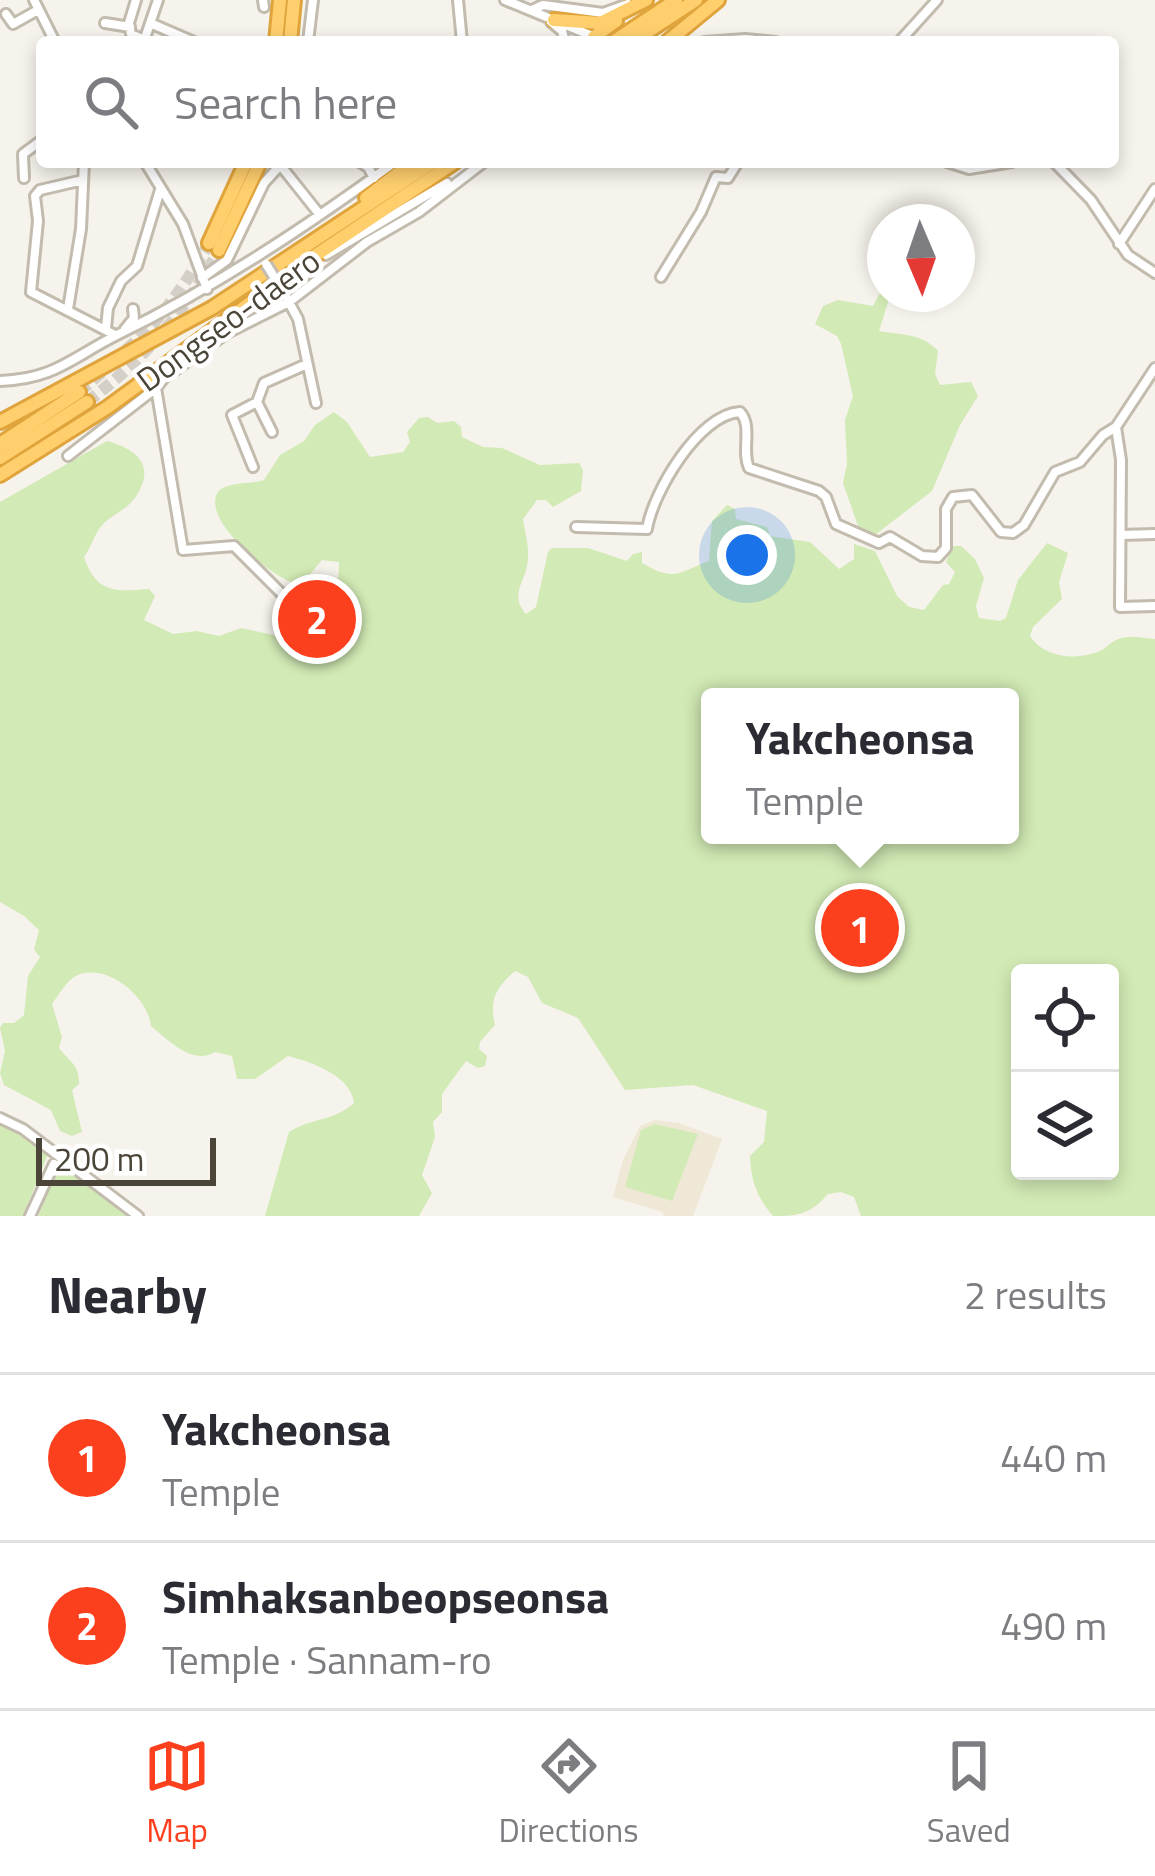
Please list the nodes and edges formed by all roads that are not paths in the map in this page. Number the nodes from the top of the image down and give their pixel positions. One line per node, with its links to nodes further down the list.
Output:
1 (136, 0): 20 (street)
2 (158, 0): 19 (street)
3 (280, 0): 26 (highway)
4 (294, 0): 27 (highway)
5 (313, 0): 28 (street)
6 (458, 0): 29 (street)
7 (506, 0): 15 (street)
8 (676, 0): 33 (highway)
9 (696, 0): 34 (highway)
10 (718, 0): 21 (highway)
11 (937, 0): 35 (street)
12 (641, 1): 13 (street); 17 (highway); 32 (highway)
13 (616, 3): 15 (street)
14 (36, 5): 16 (street); 22 (street)
15 (535, 13): 17 (street); 30 (street)
16 (6, 14)
17 (554, 20): 31 (street)
18 (105, 22): 20 (street)
19 (150, 23): 24 (street); 25 (street)
20 (130, 27): 23 (street)
21 (685, 34)
22 (52, 36)
23 (135, 36)
24 (146, 36)
25 (180, 36)
26 (277, 36)
27 (291, 36)
28 (309, 36)
29 (461, 36)
30 (563, 36)
31 (589, 36)
32 (605, 36)
33 (609, 36)
34 (641, 36)
35 (904, 36)
36 (36, 144): 51 (street)
37 (84, 168): 53 (street)
38 (148, 168): 55 (street)
39 (244, 168): 40 (highway)
40 (257, 168)
41 (278, 168): 63 (street)
42 (285, 168): 56 (street)
43 (369, 168): 52 (street)
44 (387, 168): 52 (street)
45 (405, 168): 59 (highway)
46 (425, 168): 59 (highway, Dongseo-daero)
47 (446, 168): 60 (highway, Dongseo-daero)
48 (471, 168): 60 (street); 65 (street)
49 (734, 168): 62 (street)
50 (1060, 168): 57 (street)
51 (24, 178)
52 (374, 178): 56 (street)
53 (83, 180): 66 (street); 66 (street)
54 (1155, 189): 57 (street)
55 (160, 190): 63 (street); 68 (street)
56 (320, 215): 58 (street)
57 (1119, 244): 61 (street)
58 (260, 253): 59 (street); 64 (street)
59 (272, 265): 65 (street, bridge); 76 (highway, Dongseo-daero)
60 (292, 272): 83 (highway, Dongseo-daero)
61 (1155, 273)
62 (661, 277)
63 (202, 278): 64 (street)
64 (207, 289): 69 (street)
65 (290, 302): 70 (street); 73 (street)
66 (68, 309): 68 (street)
67 (133, 309): 69 (street)
68 (106, 328): 69 (street)
69 (120, 333): 72 (street)
70 (307, 364): 74 (street); 75 (street)
71 (1155, 368): 77 (street)
72 (0, 381)
73 (156, 388): 80 (street); 87 (street)
74 (257, 402): 78 (street); 82 (street)
75 (316, 403)
76 (0, 422)
77 (1116, 428): 84 (street); 86 (street)
78 (272, 432)
79 (0, 444): 81 (highway)
80 (68, 456)
81 (0, 458)
82 (253, 467)
83 (0, 476)
84 (576, 527)
85 (1155, 534): 86 (street)
86 (1120, 535): 88 (street)
87 (292, 602)
88 (1155, 605)
89 (0, 1118): 92 (street)
90 (54, 1164): 91 (street)
91 (30, 1216)
92 (138, 1216)

